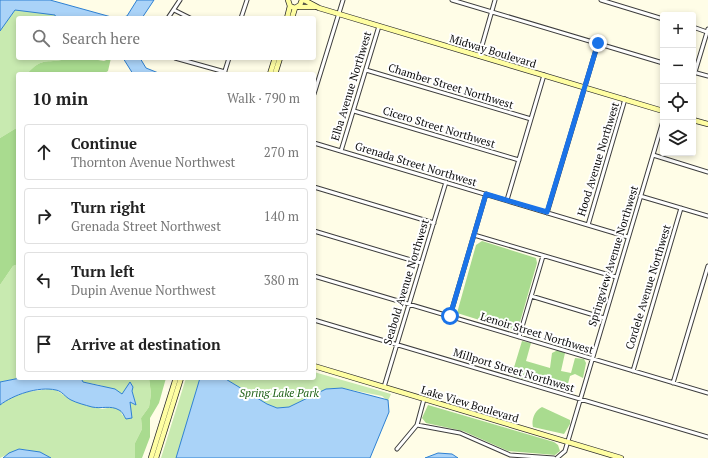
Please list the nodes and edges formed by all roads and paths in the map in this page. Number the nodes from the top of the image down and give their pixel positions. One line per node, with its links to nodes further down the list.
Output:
1 (180, 0): 11 (street)
2 (247, 0): 16 (street)
3 (283, 0): 9 (street, Midway Boulevard)
4 (303, 0): 9 (street); 10 (street, Midway Boulevard)
5 (343, 0): 13 (street)
6 (452, 0): 12 (street)
7 (496, 0): 12 (street)
8 (601, 0): 19 (street)
9 (292, 5): 10 (street, Midway Boulevard); 17 (street); 18 (street)
10 (319, 8): 13 (street, Midway Boulevard)
11 (174, 10): 14 (street); 15 (street)
12 (492, 12): 23 (street); 24 (street)
13 (339, 14): 20 (street, Midway Boulevard); 40 (street)
14 (170, 16)
15 (186, 16)
16 (242, 16)
17 (288, 16)
18 (292, 16)
19 (660, 17)
20 (379, 26): 24 (street, Midway Boulevard); 31 (street, Elba Avenue Northwest)
21 (696, 28): 22 (street)
22 (708, 30): 30 (street)
23 (598, 43): 29 (street); 39 (street)
24 (479, 56): 37 (street, Midway Boulevard)
25 (182, 60): 32 (street)
26 (228, 60): 33 (street)
27 (274, 60): 34 (street)
28 (279, 60): 35 (street)
29 (660, 62)
30 (696, 66)
31 (366, 70): 43 (street, Elba Avenue Northwest); 44 (street, Chamber Street Northwest)
32 (221, 72)
33 (224, 72)
34 (271, 72)
35 (276, 72)
36 (696, 73): 38 (street)
37 (544, 75): 39 (street, Midway Boulevard); 44 (street)
38 (708, 76)
39 (584, 87): 41 (street, Midway Boulevard); 59 (street)
40 (316, 88)
41 (625, 99): 42 (street, Midway Boulevard); 62 (street, Hood Avenue Northwest)
42 (660, 110)
43 (354, 111): 49 (street, Elba Avenue Northwest); 51 (street, Cicero Street Northwest)
44 (531, 119): 51 (street)
45 (696, 121): 46 (street)
46 (708, 124)
47 (660, 131): 50 (street, Springview Avenue Northwest)
48 (316, 144): 49 (street, Grenada Street Northwest)
49 (341, 151): 53 (street, Grenada Street Northwest)
50 (653, 156): 52 (street); 56 (street, Springview Avenue Northwest)
51 (519, 160): 57 (street)
52 (708, 172)
53 (446, 182): 55 (street, Grenada Street Northwest); 61 (street, Seabold Avenue Northwest)
54 (316, 188): 61 (street)
55 (486, 194): 57 (street, Grenada Street Northwest); 64 (street)
56 (640, 196): 58 (street); 65 (street, Springview Avenue Northwest)
57 (506, 200): 59 (street, Grenada Street Northwest)
58 (681, 208): 60 (street); 80 (street, Cordele Avenue Northwest)
59 (547, 212): 62 (street, Grenada Street Northwest)
60 (708, 216)
61 (434, 223): 67 (street, Seabold Avenue Northwest)
62 (588, 225): 65 (street, Grenada Street Northwest)
63 (316, 233): 67 (street)
64 (474, 235): 66 (street); 73 (street)
65 (628, 237): 70 (street, Springview Avenue Northwest)
66 (543, 256): 70 (street); 71 (street)
67 (421, 264): 72 (street, Seabold Avenue Northwest)
68 (708, 266): 83 (street)
69 (316, 277): 72 (street, Lenoir Street Northwest)
70 (616, 277): 74 (street, Springview Avenue Northwest)
71 (531, 296): 74 (street); 76 (street)
72 (409, 304): 73 (street, Lenoir Street Northwest); 77 (street, Seabold Avenue Northwest)
73 (450, 316): 76 (street, Lenoir Street Northwest)
74 (604, 318): 78 (street, Springview Avenue Northwest)
75 (316, 321): 77 (street, Millport Street Northwest)
76 (519, 337): 78 (street, Lenoir Street Northwest)
77 (397, 345): 84 (street, Seabold Avenue Northwest); 87 (street, Millport Street Northwest)
78 (592, 359): 80 (street, Lenoir Street Northwest); 87 (street, Springview Avenue Northwest)
79 (316, 367): 84 (street, Lake View Boulevard)
80 (633, 371): 83 (street, Lenoir Street Northwest)
81 (175, 380): 88 (street)
82 (180, 380): 93 (street)
83 (673, 383): 85 (street, Lenoir Street Northwest)
84 (384, 387): 86 (street, Lake View Boulevard)
85 (708, 393)
86 (424, 399): 89 (street); 91 (street, Lake View Boulevard)
87 (580, 399): 90 (street, Millport Street Northwest); 91 (street, Springview Avenue Northwest)
88 (163, 420): 93 (street); 94 (street)
89 (417, 425): 92 (street); 95 (street)
90 (708, 437)
91 (567, 442): 96 (street, Springview Avenue Northwest); 97 (street, Lake View Boulevard)
92 (398, 449)
93 (156, 456)
94 (151, 458)
95 (554, 458)
96 (557, 458)
97 (621, 458)

